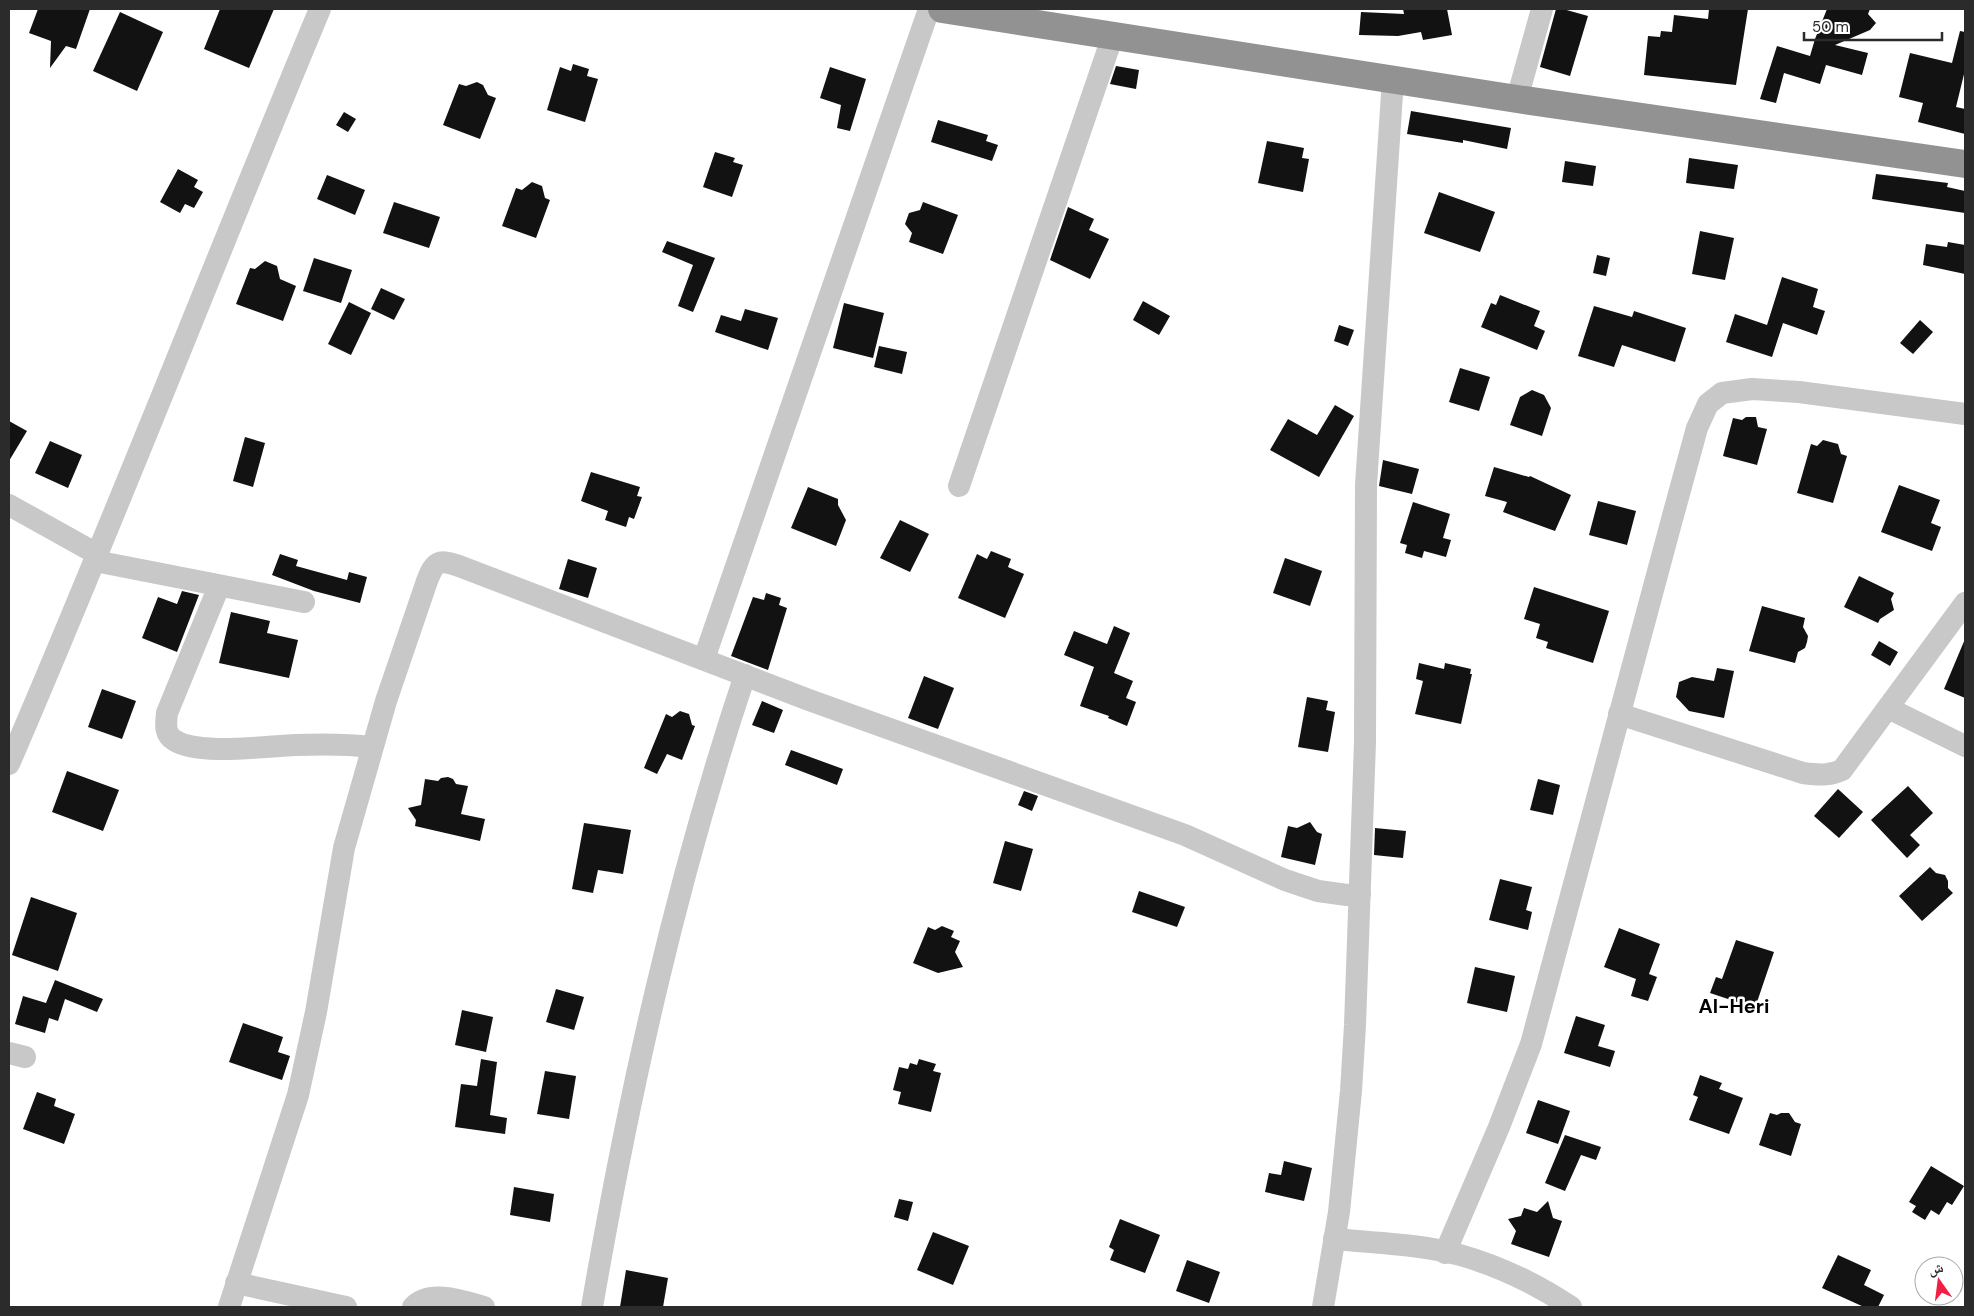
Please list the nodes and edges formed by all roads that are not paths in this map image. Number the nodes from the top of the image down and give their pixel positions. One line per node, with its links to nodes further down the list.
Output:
1 (320, 9): 12 (street)
2 (929, 9): 16 (street)
3 (942, 9): 5 (highway)
4 (1542, 9): 7 (street)
5 (1113, 36): 6 (highway); 10 (street)
6 (1393, 79): 7 (highway); 23 (street)
7 (1517, 99): 8 (highway)
8 (1965, 164)
9 (1965, 414): 19 (street)
10 (959, 486)
11 (9, 505): 12 (street)
12 (96, 558): 13 (street); 22 (street)
13 (219, 586): 14 (street); 21 (street)
14 (304, 602)
15 (1965, 604): 18 (street)
16 (704, 659): 17 (street); 21 (street)
17 (745, 675): 23 (street); 31 (street)
18 (1888, 708): 19 (street); 20 (street)
19 (1620, 714): 25 (street)
20 (1965, 746)
21 (372, 747): 26 (street)
22 (9, 764)
23 (1360, 894): 24 (street)
24 (1334, 1239): 25 (street); 32 (street)
25 (1445, 1252): 33 (street)
26 (236, 1283): 27 (street); 28 (street)
27 (229, 1307)
28 (346, 1307)
29 (413, 1307): 30 (street)
30 (484, 1307)
31 (592, 1307)
32 (1323, 1307)
33 (1571, 1307)

